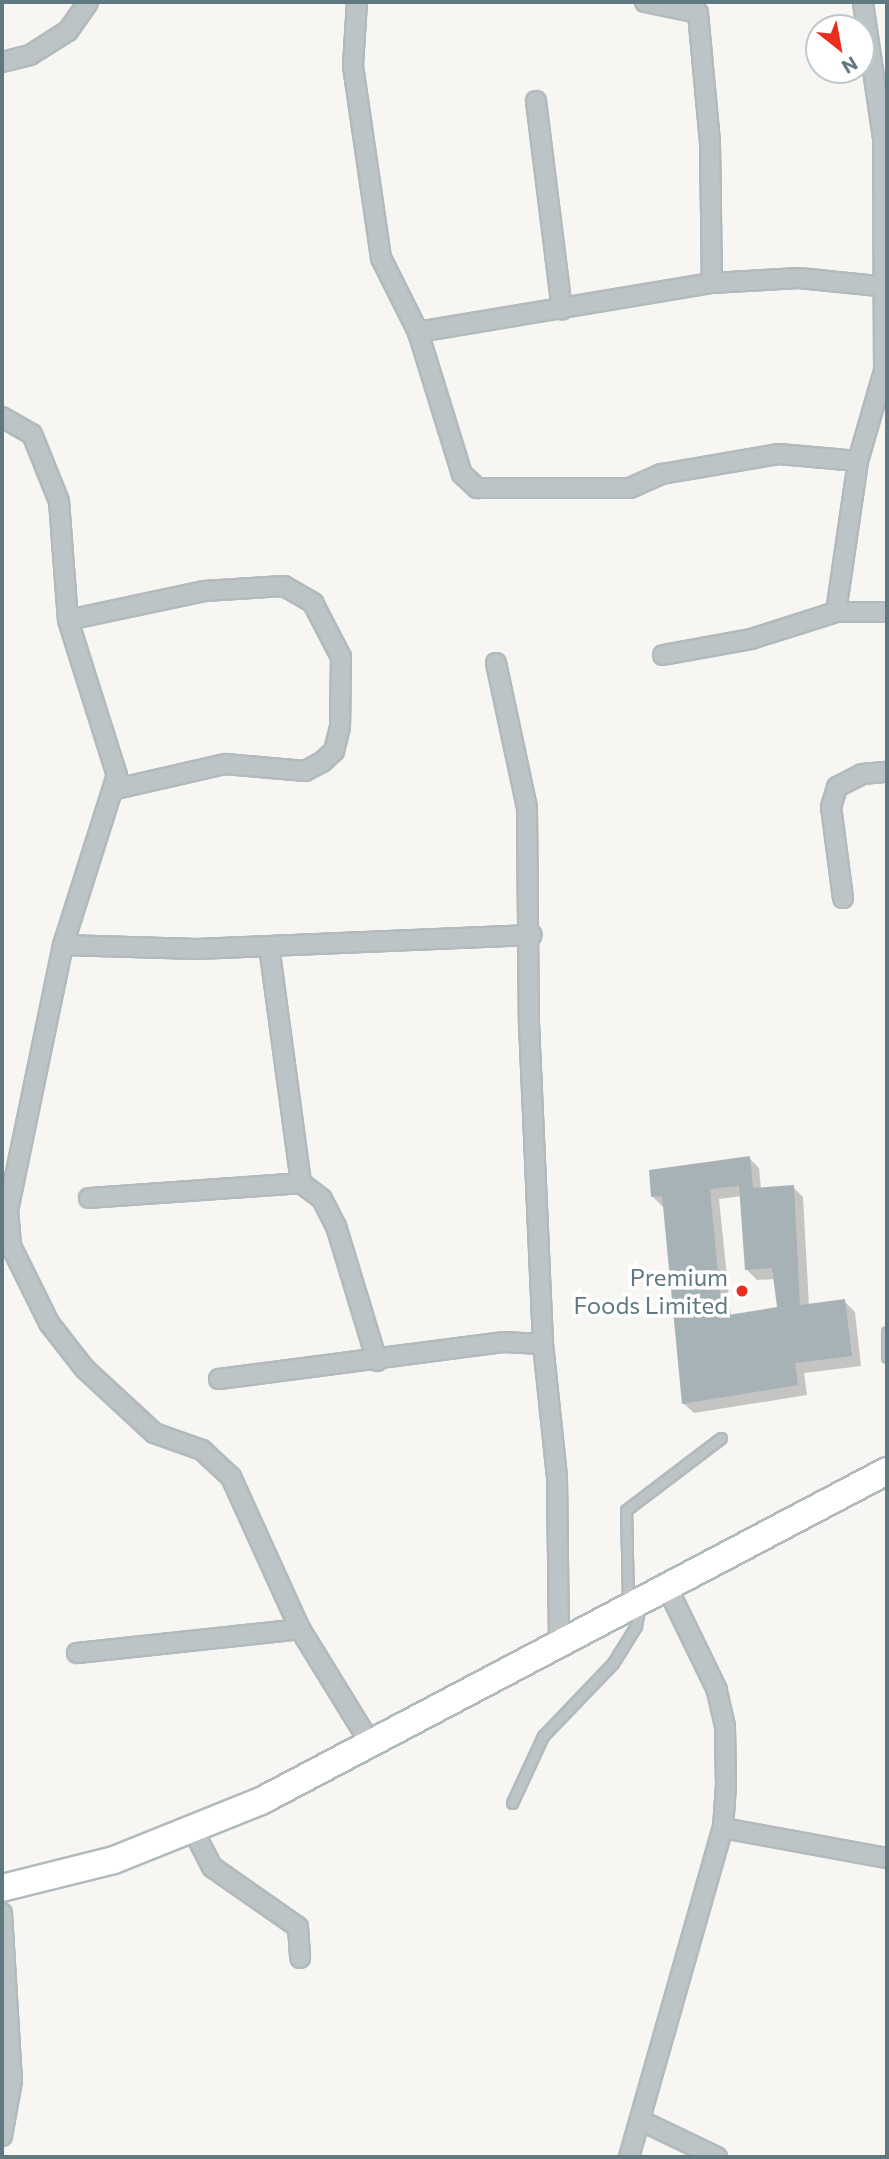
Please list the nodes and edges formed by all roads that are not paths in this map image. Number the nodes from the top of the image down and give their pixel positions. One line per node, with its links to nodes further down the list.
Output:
1 (88, 2): 5 (street)
2 (357, 2): 11 (street)
3 (645, 2): 8 (street)
4 (863, 2): 7 (street)
5 (2, 62)
6 (536, 101): 10 (street)
7 (884, 170): 9 (street)
8 (712, 283): 9 (street); 10 (street)
9 (887, 287): 13 (street)
10 (562, 309): 11 (street)
11 (418, 332): 13 (street)
12 (2, 417): 16 (street)
13 (858, 461): 14 (street)
14 (836, 612): 15 (street); 17 (street)
15 (887, 612)
16 (68, 620): 20 (street); 20 (street)
17 (663, 655)
18 (496, 663): 22 (street)
19 (887, 772): 21 (street)
20 (117, 789): 23 (street)
21 (843, 898)
22 (532, 935): 24 (street); 30 (street)
23 (63, 945): 24 (street); 26 (street)
24 (269, 946): 27 (street)
25 (2, 1168): 26 (street)
26 (16, 1183): 37 (street)
27 (301, 1183): 28 (street); 32 (street)
28 (89, 1198)
29 (887, 1332): 31 (lane)
30 (543, 1345): 32 (street); 38 (street)
31 (887, 1357)
32 (377, 1361): 33 (street)
33 (219, 1380)
34 (721, 1438): 36 (lane)
35 (887, 1471): 36 (main road)
36 (645, 1594): 38 (main road); 41 (lane); 42 (street)
37 (300, 1629): 39 (street); 40 (street)
38 (559, 1643): 40 (main road)
39 (77, 1653)
40 (372, 1746): 43 (main road)
41 (512, 1803)
42 (723, 1828): 44 (street); 49 (street)
43 (193, 1830): 45 (main road); 47 (street)
44 (887, 1858)
45 (2, 1888)
46 (2, 1913): 48 (street)
47 (300, 1958)
48 (4, 1974): 50 (street)
49 (644, 2122): 51 (street); 52 (street)
50 (2, 2136)
51 (629, 2157)
52 (717, 2157)

